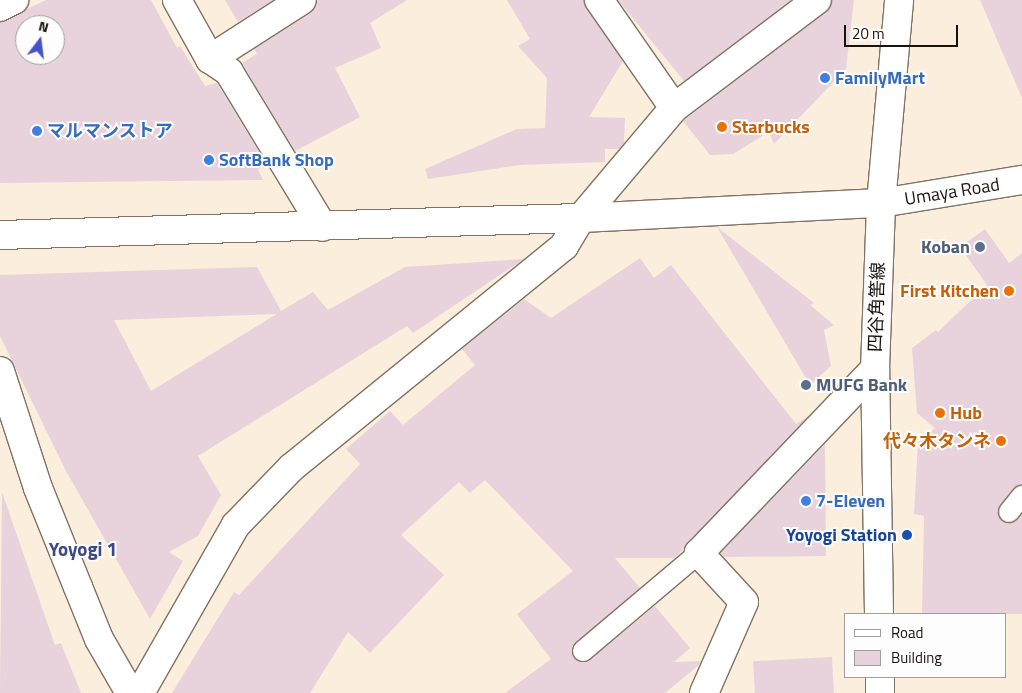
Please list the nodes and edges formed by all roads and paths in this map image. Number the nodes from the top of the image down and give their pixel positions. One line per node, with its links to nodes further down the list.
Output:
1 (14, 0): 7 (street)
2 (177, 0): 8 (street)
3 (302, 0): 8 (street)
4 (598, 0): 9 (street)
5 (817, 0): 9 (street)
6 (899, 0): 11 (street, 四谷角筈線)
7 (0, 7)
8 (210, 59): 13 (street)
9 (674, 108): 12 (street)
10 (1022, 180): 11 (street, Umaya Road)
11 (881, 203): 12 (street, Umaya Road); 15 (street, 四谷角筈線)
12 (581, 218): 13 (street, Umaya Road); 24 (street)
13 (323, 227): 14 (street, Umaya Road)
14 (0, 235)
15 (875, 369): 19 (street); 20 (street, 四谷角筈線)
16 (0, 371): 23 (street)
17 (1022, 496): 18 (lane)
18 (1009, 512)
19 (699, 554): 21 (lane); 25 (street)
20 (879, 613)
21 (583, 651)
22 (880, 678): 26 (street)
23 (130, 693)
24 (140, 693)
25 (704, 693)
26 (880, 693)

